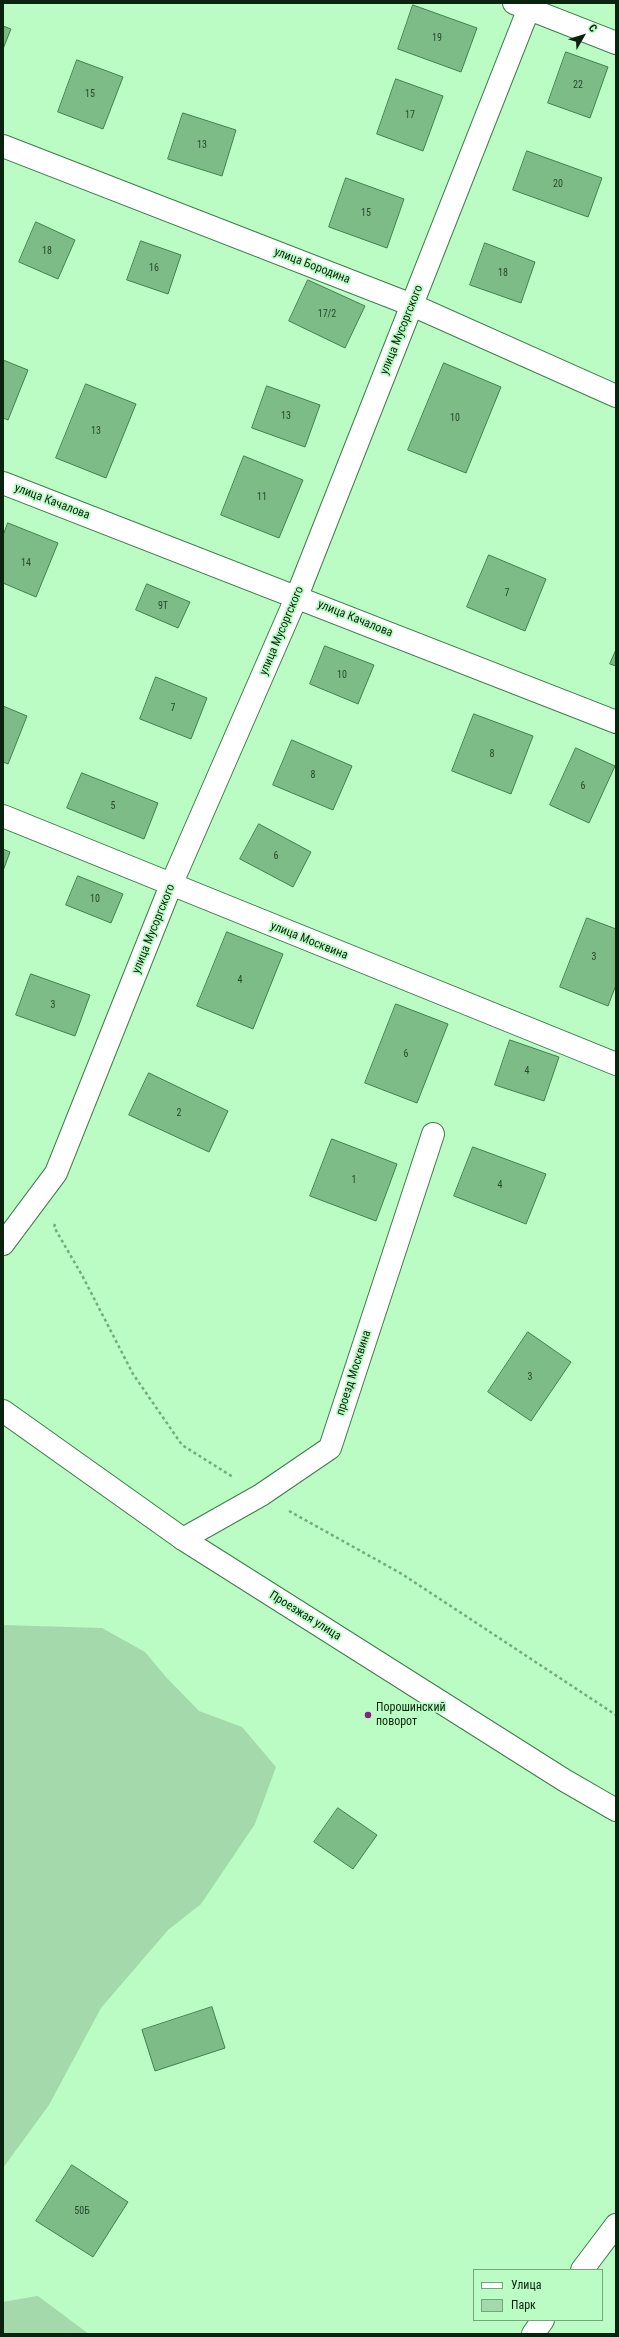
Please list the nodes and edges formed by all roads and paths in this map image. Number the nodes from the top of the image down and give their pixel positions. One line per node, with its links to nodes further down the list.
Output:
1 (524, 5): 2 (street); 4 (street, улица Мусоргского)
2 (616, 43)
3 (3, 146): 4 (street, улица Бородина)
4 (412, 305): 5 (street, улица Бородина); 7 (street, улица Мусоргского)
5 (616, 396)
6 (3, 483): 7 (street, улица Качалова)
7 (297, 596): 8 (street, улица Качалова); 10 (street, улица Мусоргского)
8 (616, 722)
9 (3, 816): 10 (street, улица Москвина)
10 (172, 885): 11 (street, улица Москвина); 13 (street, улица Мусоргского)
11 (616, 1064)
12 (433, 1134): 15 (street, проезд Москвина)
13 (3, 1244)
14 (3, 1411): 15 (street, Проезжая улица)
15 (183, 1539): 16 (street, Проезжая улица)
16 (616, 1810)
17 (616, 2225): 18 (street)
18 (583, 2269)
19 (543, 2321): 20 (street)
20 (533, 2334)

